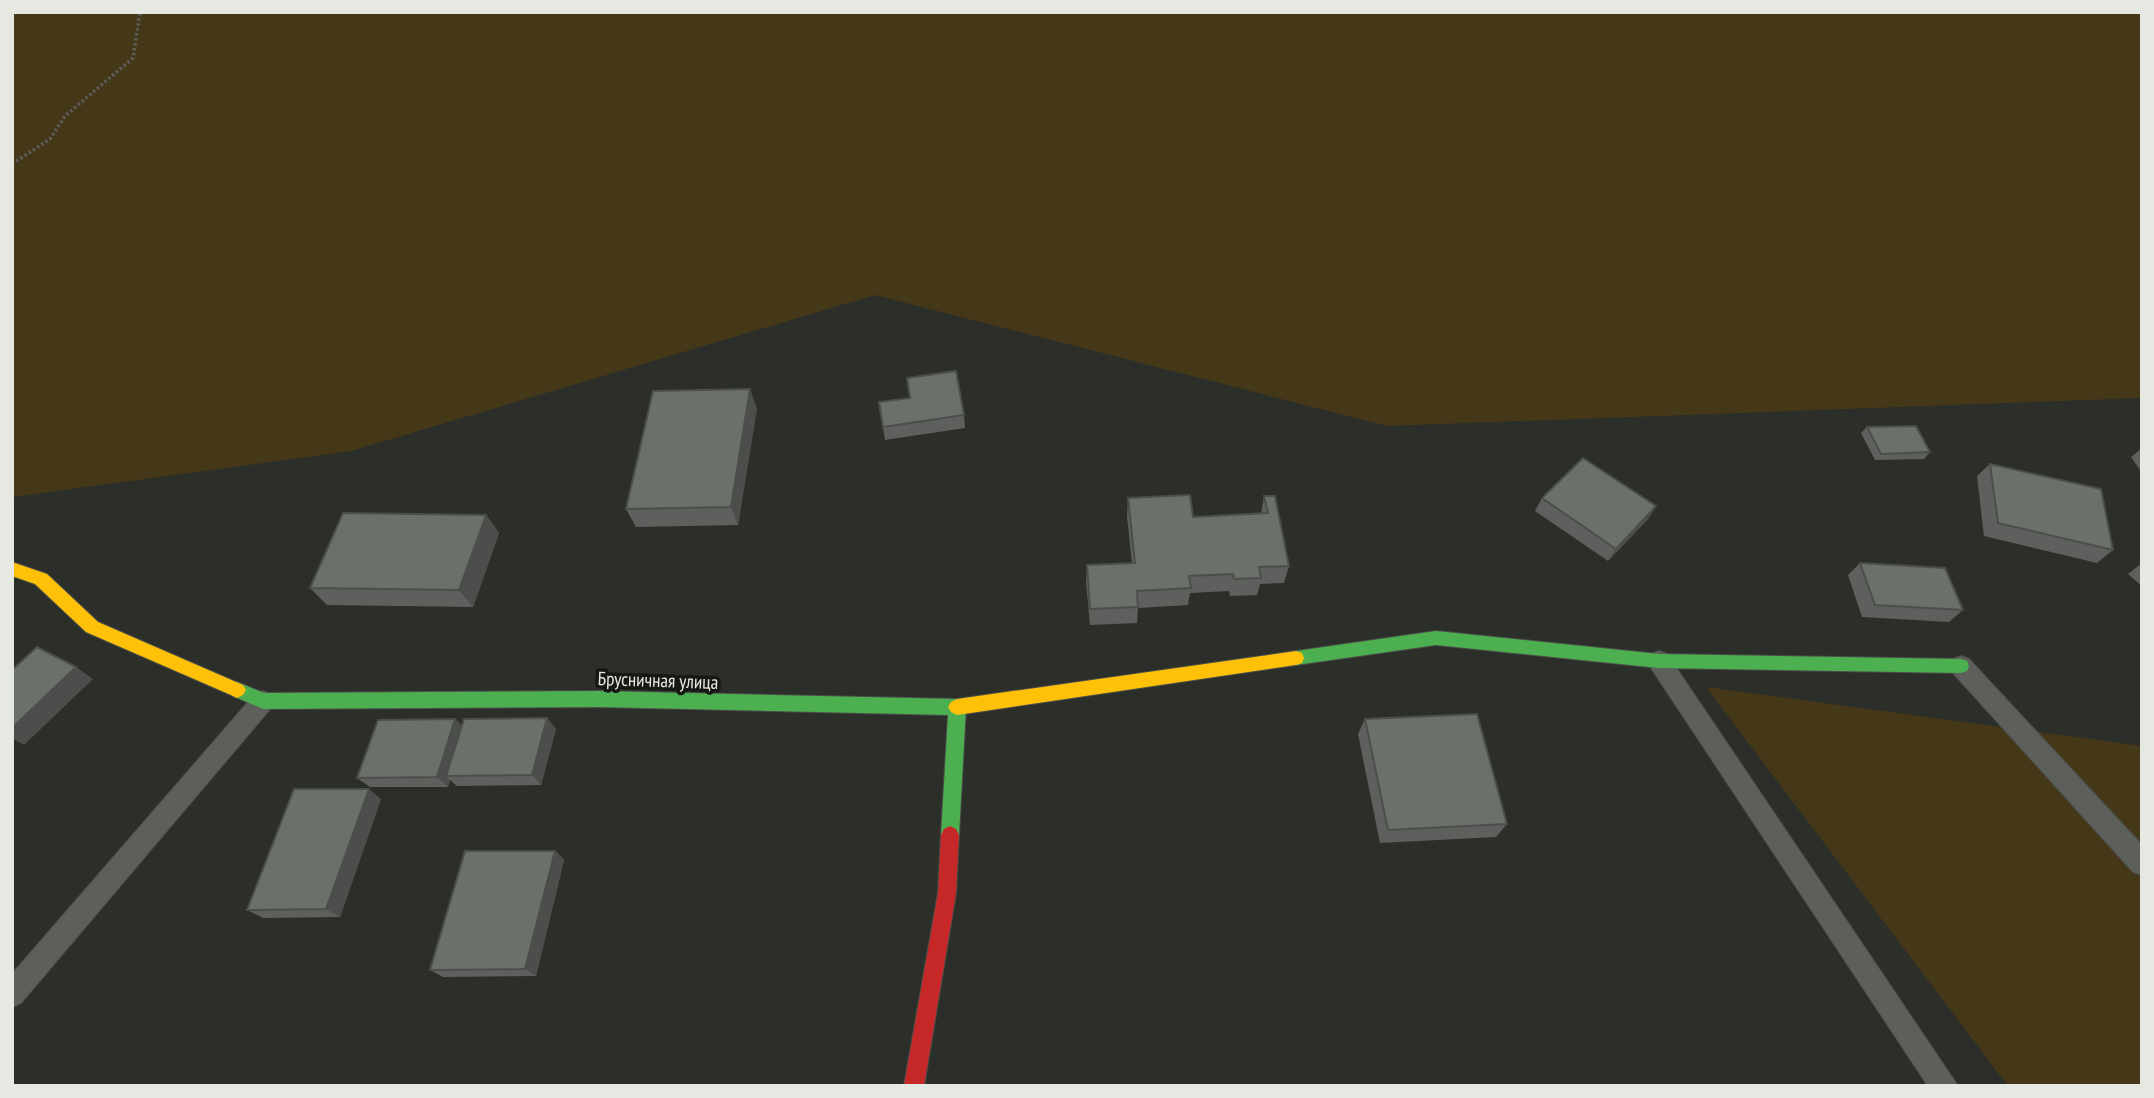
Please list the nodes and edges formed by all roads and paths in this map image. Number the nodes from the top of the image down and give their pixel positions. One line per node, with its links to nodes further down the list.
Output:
1 (140, 12): 2 (path)
2 (12, 164)
3 (12, 569): 6 (street, Брусничная улица)
4 (1660, 661): 5 (street, Брусничная улица); 7 (street, Брусничная улица); 11 (lane)
5 (1961, 666): 8 (lane)
6 (263, 701): 7 (street, Брусничная улица); 9 (lane)
7 (957, 707): 10 (street)
8 (2142, 863)
9 (12, 994)
10 (914, 1086)
11 (1944, 1086)

